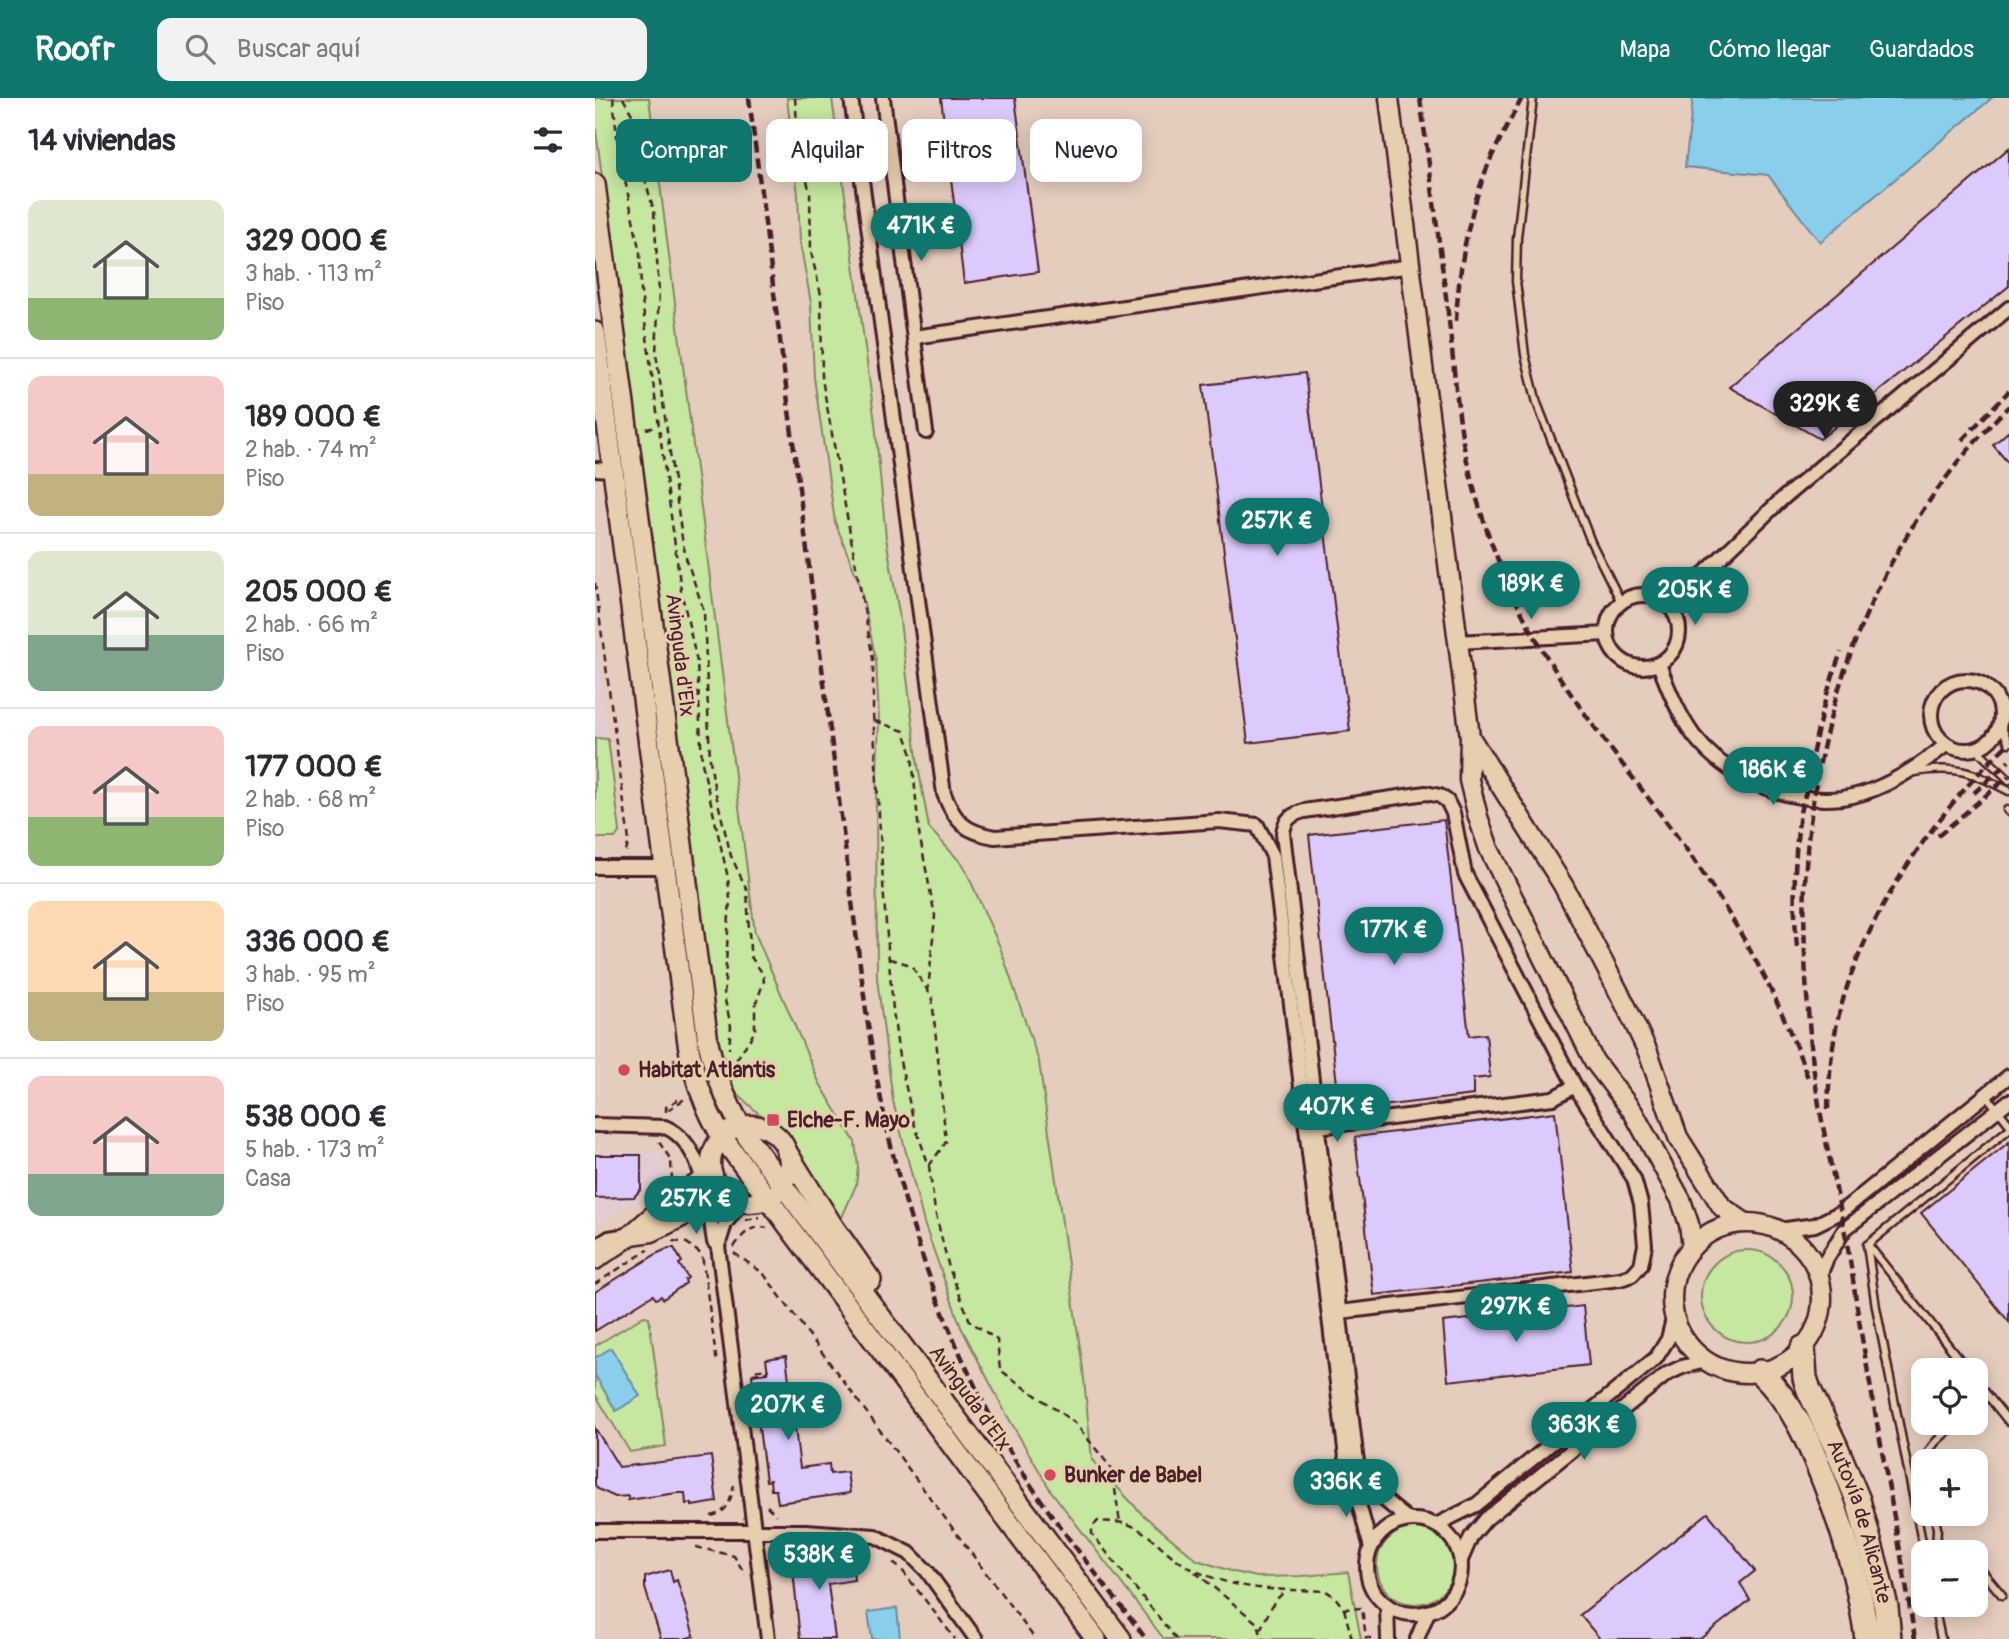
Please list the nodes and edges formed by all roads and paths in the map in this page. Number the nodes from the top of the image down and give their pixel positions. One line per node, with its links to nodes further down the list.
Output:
1 (614, 98): 36 (path)
2 (623, 98): 37 (path)
3 (795, 98): 22 (path)
4 (851, 98): 93 (street)
5 (883, 98): 12 (street)
6 (1389, 98): 9 (street)
7 (1533, 98): 16 (lane)
8 (595, 184): 49 (main road, Avinguda d'Elx)
9 (1411, 266): 12 (street); 19 (street)
10 (2009, 308): 17 (street)
11 (595, 332): 14 (main road, Avinguda d'Elx)
12 (914, 337): 13 (street)
13 (926, 432)
14 (604, 469): 33 (main road, Avinguda d'Elx)
15 (595, 583): 32 (path)
16 (1621, 603): 17 (street); 18 (street)
17 (1669, 607): 20 (street)
18 (1607, 634): 19 (street); 20 (street)
19 (1457, 642): 24 (street)
20 (1659, 664): 28 (street)
21 (2003, 696): 23 (street); 26 (street)
22 (874, 720): 34 (path); 35 (path)
23 (2000, 724): 25 (lane); 27 (street)
24 (1470, 737): 62 (street); 72 (street)
25 (2009, 743)
26 (1946, 745): 27 (street); 28 (street)
27 (1977, 749): 29 (lane)
28 (1906, 773): 30 (lane)
29 (2009, 780)
30 (2009, 791)
31 (595, 867): 32 (street)
32 (625, 867): 33 (street)
33 (665, 867): 53 (main road, Avinguda d'Elx)
34 (889, 958): 35 (path); 55 (path)
35 (928, 991): 55 (path)
36 (728, 1054)
37 (731, 1068)
38 (2009, 1076): 41 (street)
39 (1575, 1086): 50 (street); 50 (street); 77 (street)
40 (692, 1095): 42 (path)
41 (1985, 1095): 44 (lane); 63 (street)
42 (686, 1099): 45 (path); 45 (path)
43 (2009, 1101): 44 (street)
44 (1998, 1110): 51 (lane); 75 (street)
45 (666, 1111): 46 (path); 47 (path)
46 (657, 1116)
47 (666, 1121)
48 (595, 1125): 56 (street)
49 (740, 1126): 53 (street); 54 (street); 57 (main road, Avinguda d'Elx)
50 (1318, 1126): 77 (street)
51 (2009, 1126): 68 (lane)
52 (656, 1133): 58 (path)
53 (722, 1137): 56 (street); 59 (main road, Avinguda d'Elx)
54 (787, 1152): 57 (street); 88 (main road)
55 (929, 1166): 99 (path)
56 (705, 1173): 60 (street); 61 (street); 64 (street)
57 (783, 1185): 59 (street); 88 (main road, Avinguda d'Elx)
58 (671, 1186)
59 (768, 1199): 60 (street); 125 (main road, Avinguda d'Elx)
60 (741, 1202): 61 (street); 70 (street)
61 (708, 1208): 64 (street); 70 (street)
62 (1744, 1223): 63 (street); 72 (street)
63 (1779, 1230): 75 (street)
64 (631, 1235): 71 (street); 73 (street)
65 (688, 1235): 67 (path)
66 (666, 1239): 67 (path)
67 (687, 1243): 85 (path)
68 (1867, 1245): 80 (lane); 103 (lane)
69 (656, 1246): 76 (path)
70 (718, 1246): 102 (street)
71 (595, 1247)
72 (1692, 1247): 78 (street)
73 (595, 1260)
74 (733, 1264): 124 (path)
75 (1819, 1278): 79 (street)
76 (595, 1284)
77 (1340, 1312): 92 (street)
78 (1674, 1315): 81 (street); 100 (street)
79 (1803, 1348): 84 (street); 87 (highway)
80 (1958, 1358)
81 (1706, 1362): 84 (street); 108 (street)
82 (752, 1371): 83 (path)
83 (768, 1371): 83 (path)
84 (1760, 1372): 87 (highway)
85 (719, 1376)
86 (1988, 1396): 89 (lane)
87 (1806, 1411): 131 (highway, Autovía de Alicante); 132 (highway, Autovía de Alicante)
88 (951, 1412): 126 (main road, Avinguda d'Elx)
89 (2009, 1422)
90 (1944, 1435): 91 (lane)
91 (1930, 1449)
92 (1357, 1462): 93 (street); 98 (street)
93 (1353, 1482): 106 (street)
94 (734, 1483): 97 (path)
95 (764, 1503): 96 (path)
96 (785, 1516)
97 (703, 1517)
98 (1409, 1520): 100 (street); 106 (street)
99 (1120, 1523): 109 (path); 127 (path)
100 (1436, 1525): 108 (street)
101 (595, 1531): 102 (street)
102 (756, 1531): 121 (street); 123 (street)
103 (1922, 1540)
104 (691, 1546): 112 (path)
105 (806, 1546): 110 (path)
106 (1371, 1548): 115 (street)
107 (885, 1556): 122 (path)
108 (1461, 1560): 117 (street)
109 (1189, 1568): 113 (path); 119 (path)
110 (772, 1569)
111 (1988, 1578): 114 (lane)
112 (748, 1580)
113 (1285, 1591): 116 (path); 119 (path)
114 (2002, 1595)
115 (1387, 1605): 117 (street); 120 (street)
116 (1344, 1609): 120 (path); 129 (path)
117 (1428, 1612): 130 (street)
118 (1936, 1617): 133 (lane)
119 (1260, 1630): 128 (path)
120 (1388, 1638)
121 (768, 1639)
122 (955, 1639)
123 (976, 1639)
124 (1035, 1639)
125 (1096, 1639)
126 (1121, 1639)
127 (1176, 1639)
128 (1263, 1639)
129 (1352, 1639)
130 (1416, 1639)
131 (1867, 1639)
132 (1889, 1639)
133 (1941, 1639)

